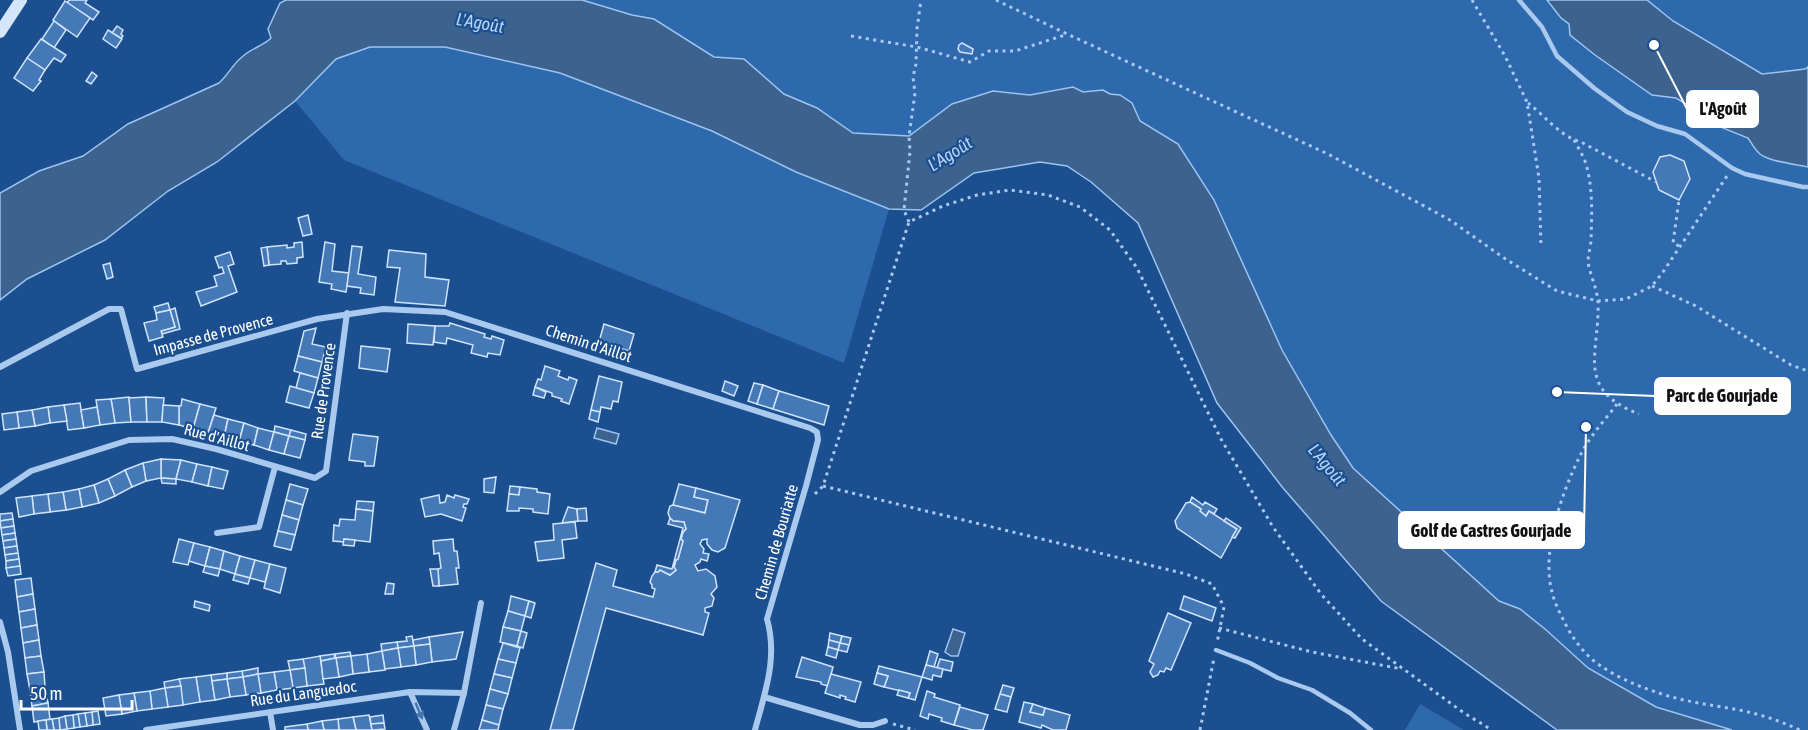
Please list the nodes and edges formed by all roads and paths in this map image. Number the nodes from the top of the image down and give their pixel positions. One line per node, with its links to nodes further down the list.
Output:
1 (21, 0): 6 (main road)
2 (921, 0): 9 (path)
3 (996, 0): 7 (path)
4 (1472, 0): 10 (path)
5 (1519, 0): 12 (lane)
6 (0, 32)
7 (1067, 34): 9 (path); 20 (path)
8 (851, 36): 9 (path)
9 (917, 47): 16 (path)
10 (1527, 102): 11 (path); 17 (path)
11 (1574, 140): 13 (path); 20 (path)
12 (1732, 168): 14 (lane); 18 (path)
13 (1656, 182)
14 (1808, 187)
15 (1679, 200): 18 (path)
16 (909, 222): 29 (path); 39 (path)
17 (1541, 246)
18 (1679, 246): 19 (path)
19 (1652, 286): 20 (path); 23 (path)
20 (1598, 301): 24 (path)
21 (347, 313): 22 (street, Impasse de Provence); 26 (street, Chemin d'Aillot); 28 (street, Rue de Provence)
22 (0, 367)
23 (1808, 371)
24 (1617, 404): 25 (path); 55 (path)
25 (1639, 414)
26 (817, 432): 31 (street, Chemin de Bouriatte)
27 (275, 467): 28 (street, Rue d'Aillot); 30 (street, Rue d'Aillot); 32 (street)
28 (326, 471)
29 (823, 486): 31 (path); 35 (path)
30 (0, 492)
31 (801, 500): 42 (street, Chemin de Bouriatte)
32 (217, 533)
33 (481, 603): 41 (street)
34 (0, 622): 37 (street)
35 (1219, 628): 36 (path); 39 (path)
36 (1216, 650): 52 (path); 53 (lane)
37 (8, 652): 38 (street); 45 (street)
38 (0, 654)
39 (1404, 669): 54 (path)
40 (410, 692): 41 (street, Rue du Languedoc); 43 (street, Rue du Languedoc); 48 (street, one-way to 48)
41 (464, 693): 49 (street)
42 (764, 697): 44 (street); 50 (street, Chemin de Bouriatte)
43 (270, 712): 46 (street, Rue du Languedoc); 47 (street)
44 (885, 722): 51 (path)
45 (20, 730)
46 (146, 730)
47 (273, 730)
48 (427, 730)
49 (454, 730)
50 (755, 730)
51 (915, 730)
52 (1200, 730)
53 (1371, 730)
54 (1492, 730)
55 (1800, 730)

